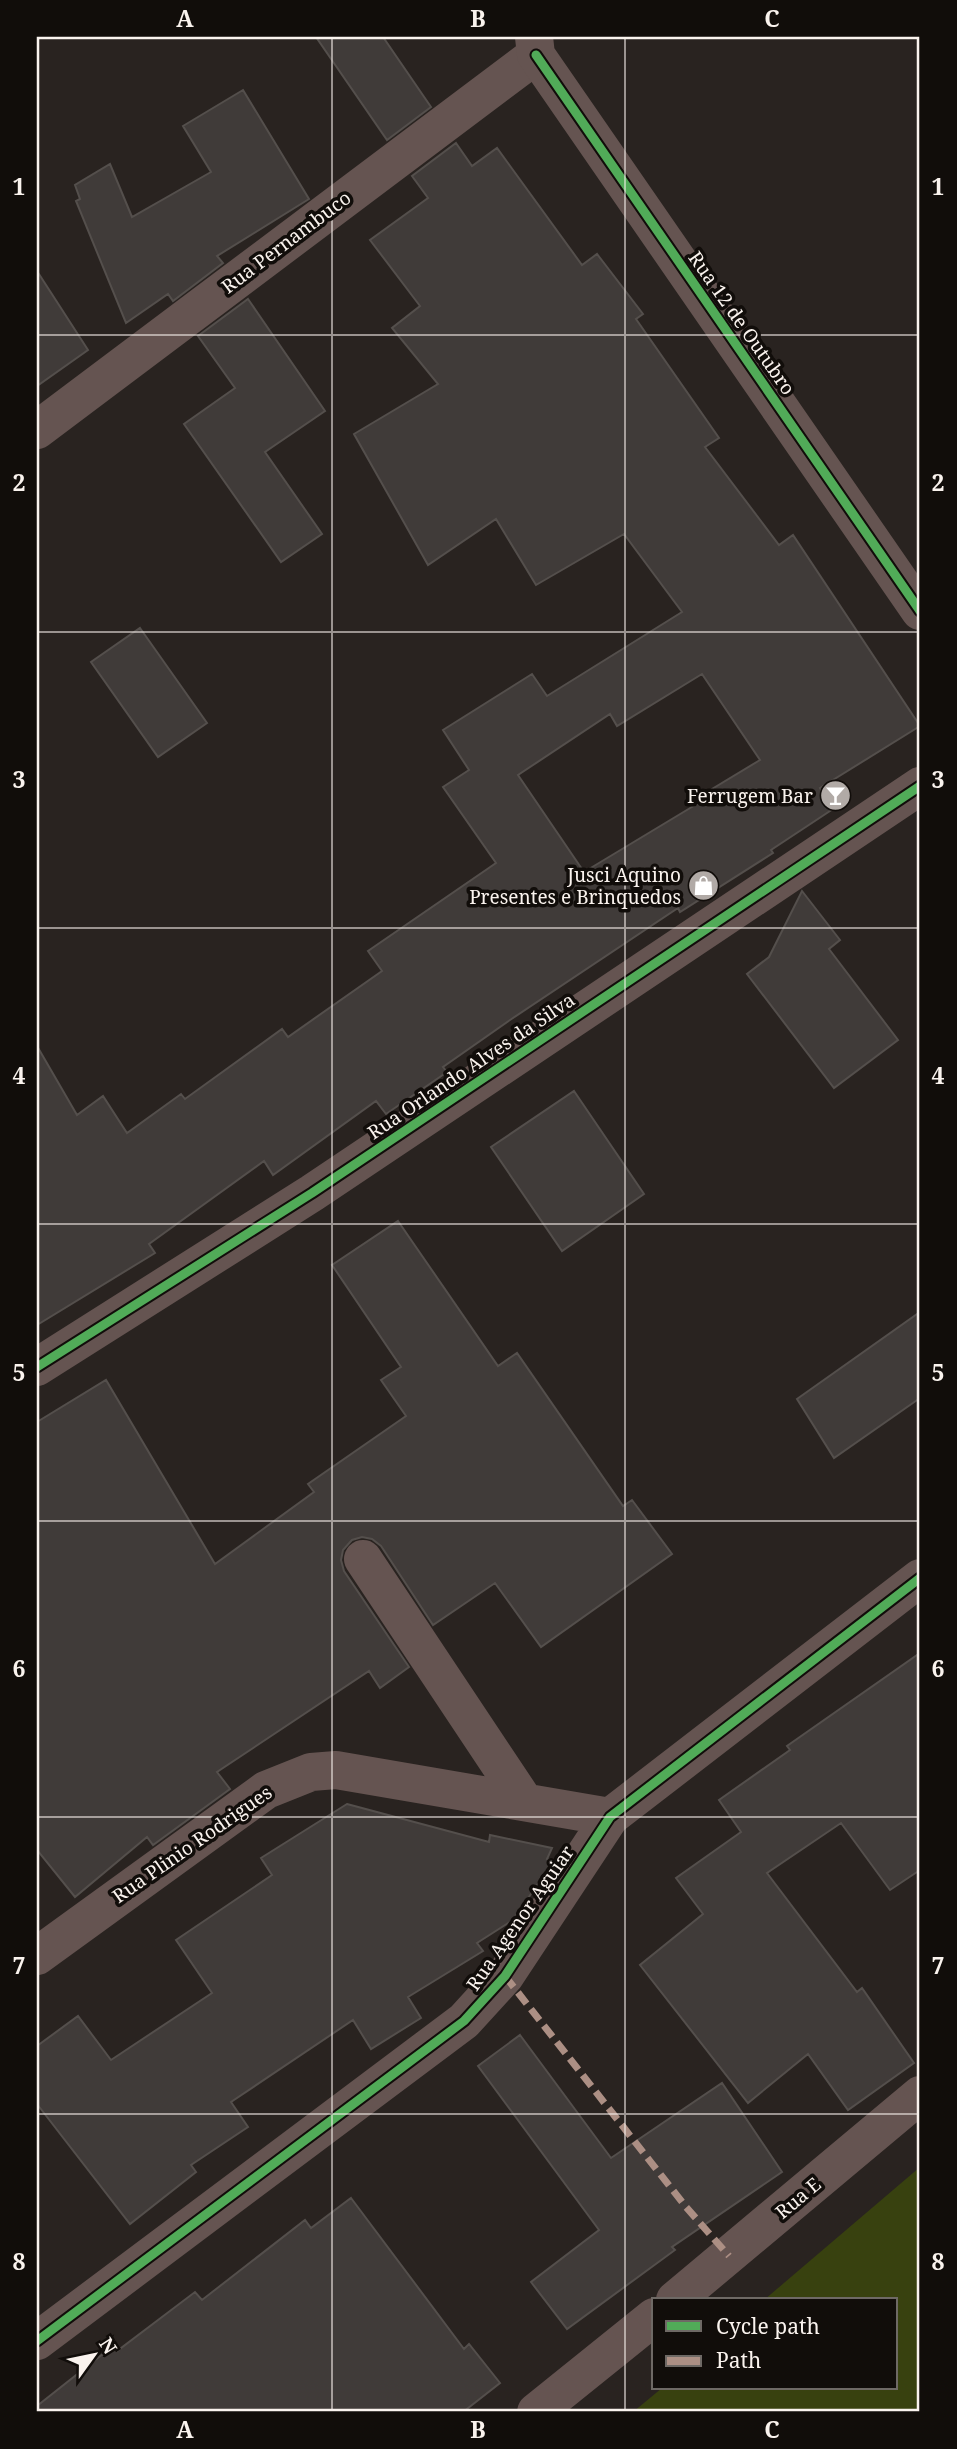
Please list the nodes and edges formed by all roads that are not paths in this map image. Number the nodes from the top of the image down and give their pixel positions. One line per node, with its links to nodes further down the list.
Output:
1 (535, 46): 2 (street, Rua Pernambuco); 3 (street, Rua 12 de Outubro)
2 (37, 430)
3 (920, 611)
4 (920, 786): 5 (street, Rua Orlando Alves da Silva)
5 (37, 1367)
6 (363, 1559): 8 (street)
7 (920, 1578): 9 (street, Rua Agenor Aguiar)
8 (524, 1801): 9 (street, Rua Plinio Rodrigues); 10 (street, Rua Plinio Rodrigues)
9 (610, 1817): 14 (street, Rua Agenor Aguiar)
10 (37, 1956)
11 (920, 2095): 12 (street, Rua E)
12 (677, 2298)
13 (652, 2319): 15 (street)
14 (37, 2341)
15 (536, 2412)

